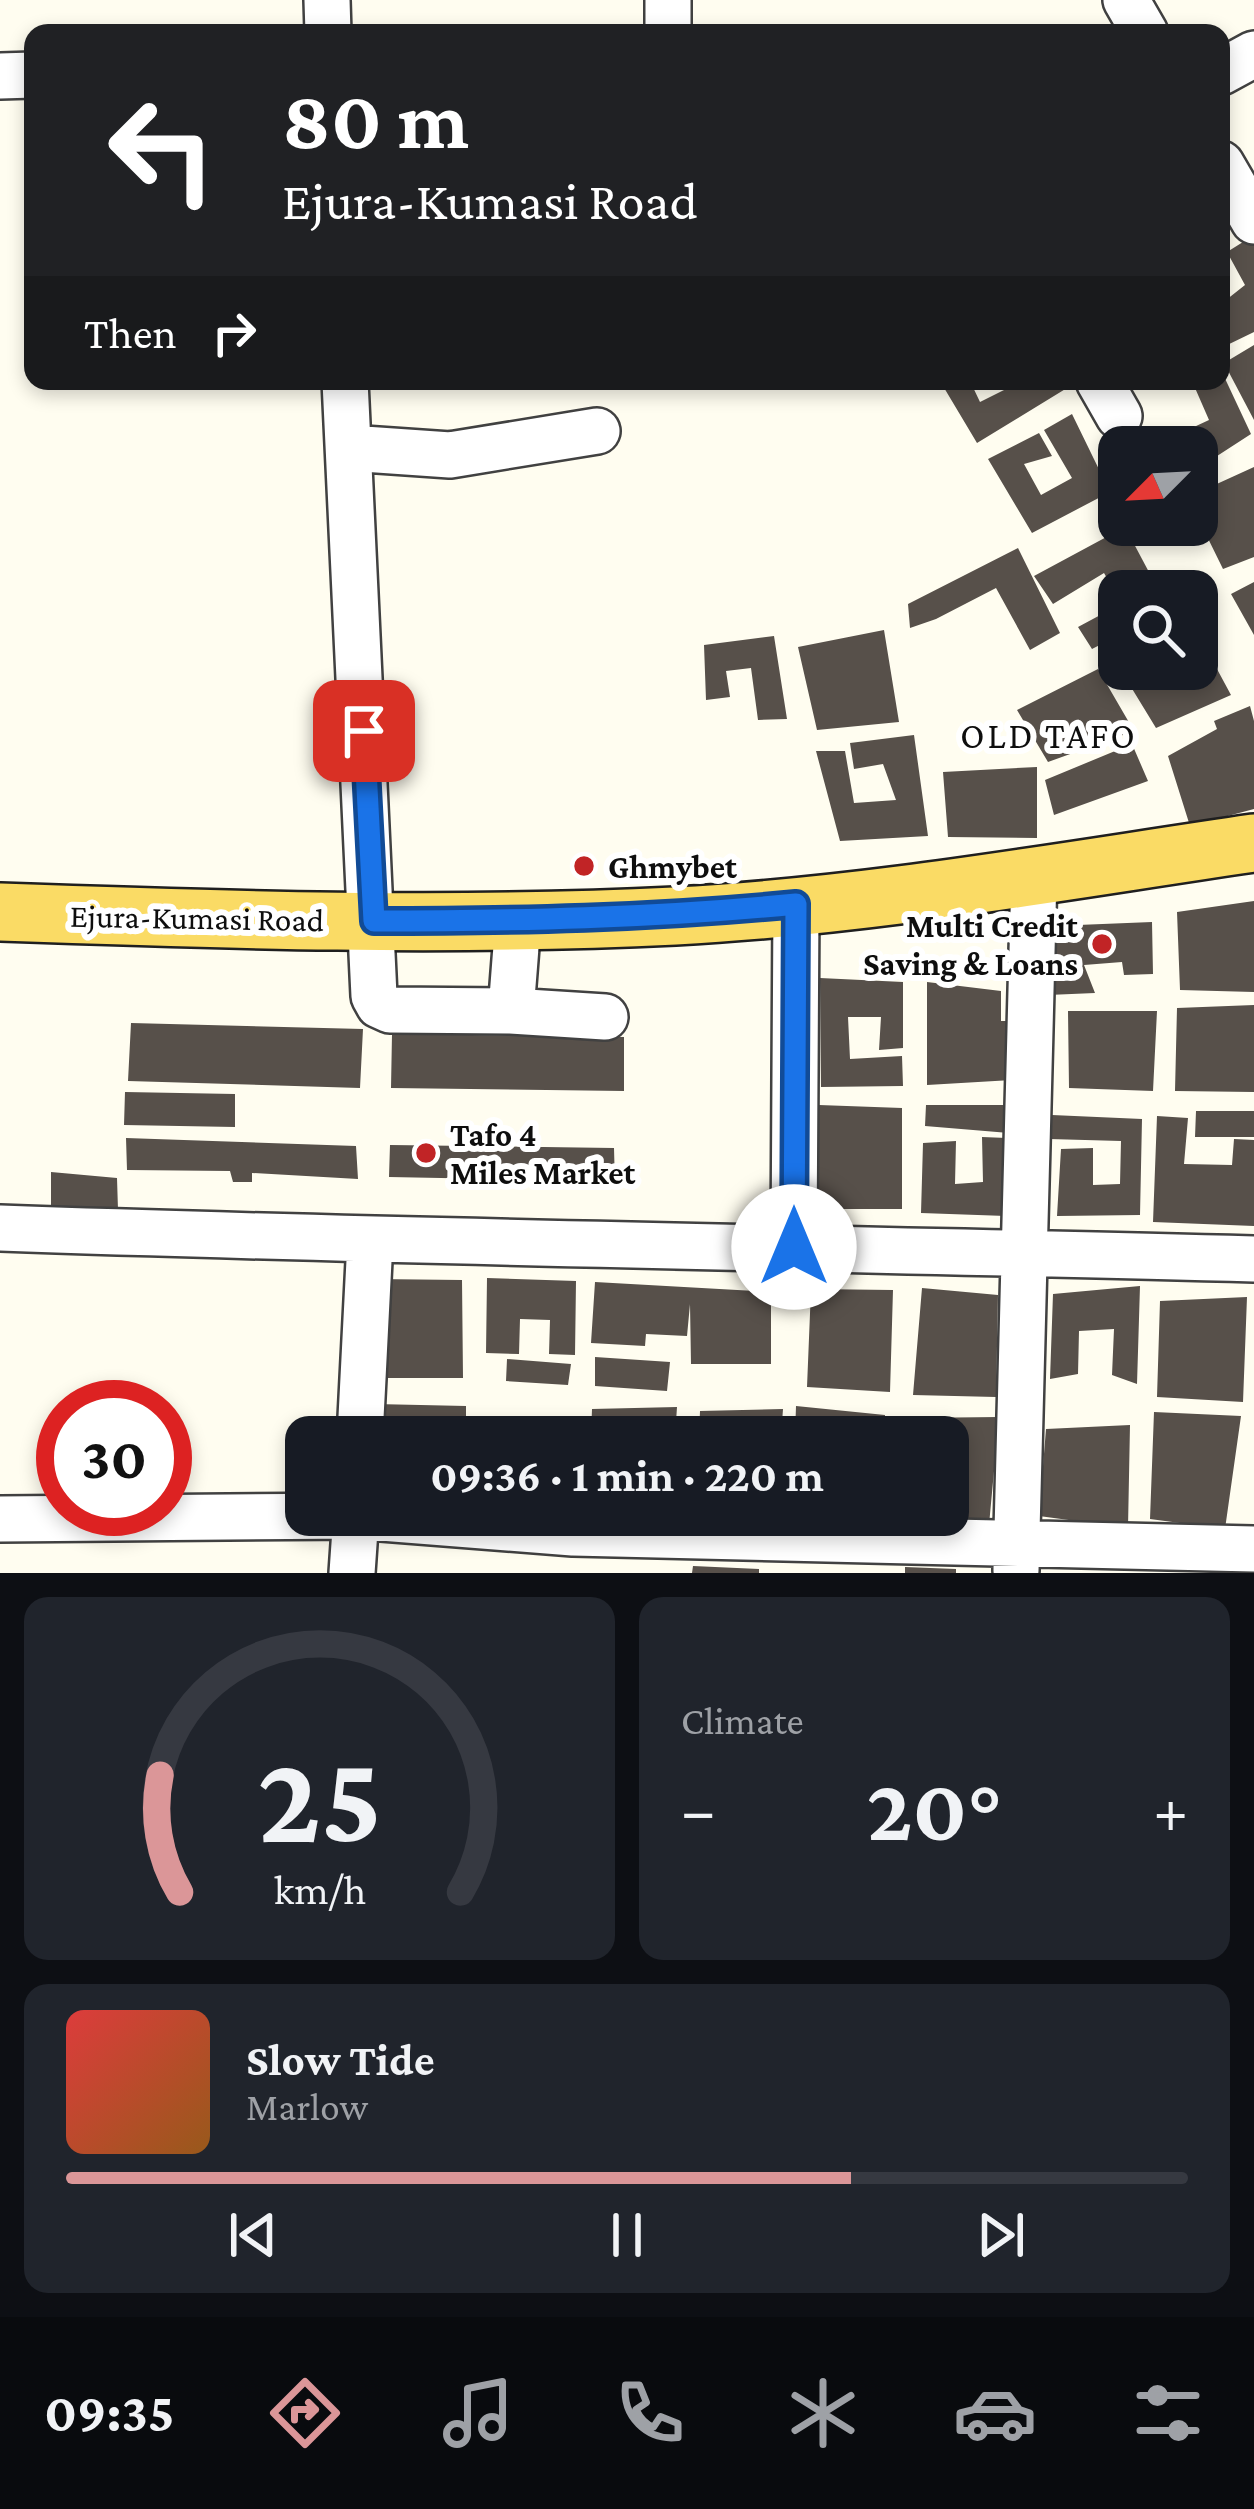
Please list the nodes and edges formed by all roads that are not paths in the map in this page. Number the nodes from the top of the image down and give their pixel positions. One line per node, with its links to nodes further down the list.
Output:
1 (1230, 180): 2 (street)
2 (1254, 221)
3 (346, 390): 5 (street)
4 (597, 431): 5 (street)
5 (349, 448): 10 (street)
6 (1254, 843): 7 (main road, Ejura-Kumasi Road)
7 (1034, 875): 8 (main road, Ejura-Kumasi Road); 17 (street)
8 (796, 904): 11 (main road, Ejura-Kumasi Road); 16 (street)
9 (0, 912): 10 (main road, Ejura-Kumasi Road)
10 (374, 921): 11 (main road, Ejura-Kumasi Road); 12 (street)
11 (518, 921): 12 (street)
12 (511, 1011): 13 (street)
13 (605, 1017)
14 (0, 1228): 15 (street)
15 (370, 1241): 16 (street); 19 (street)
16 (794, 1247): 17 (street)
17 (1024, 1253): 18 (street); 26 (street)
18 (1254, 1259)
19 (361, 1416)
20 (285, 1517): 21 (street)
21 (0, 1519)
22 (355, 1536): 27 (street)
23 (473, 1536): 25 (street)
24 (1254, 1549): 26 (street)
25 (572, 1553): 26 (street)
26 (1017, 1558)
27 (352, 1573)

